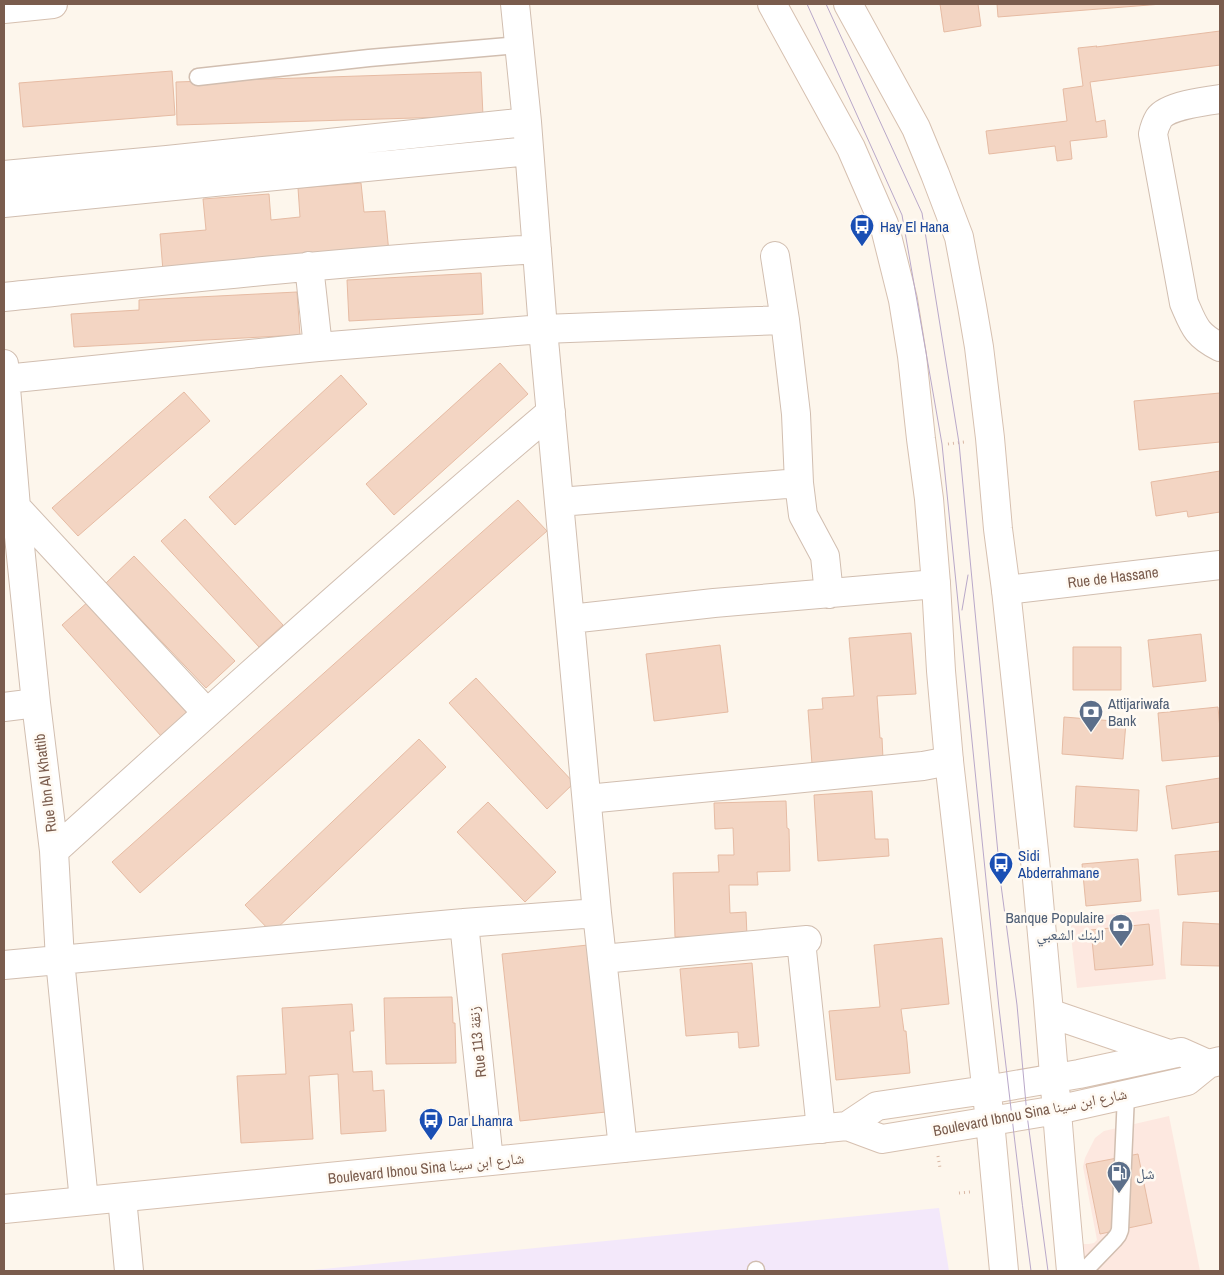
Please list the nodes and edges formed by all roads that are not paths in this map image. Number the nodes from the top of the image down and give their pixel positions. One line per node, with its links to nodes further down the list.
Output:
1 (53, 4): 5 (street)
2 (515, 4): 6 (street)
3 (772, 4): 28 (street)
4 (848, 4): 29 (street)
5 (4, 9)
6 (519, 45): 7 (lane); 9 (street)
7 (198, 77)
8 (1220, 99): 21 (street)
9 (527, 122): 10 (street); 11 (street)
10 (529, 151): 11 (street); 14 (street)
11 (169, 173): 12 (street); 13 (street)
12 (4, 175)
13 (4, 203)
14 (537, 249): 16 (street); 19 (street)
15 (775, 256): 18 (street)
16 (309, 266): 17 (street); 20 (street)
17 (4, 297)
18 (786, 320): 19 (street); 24 (street)
19 (543, 329): 20 (street); 23 (street)
20 (318, 347): 22 (street)
21 (1220, 347)
22 (4, 372): 26 (street, Rue Ibn Al Khattib)
23 (551, 412): 25 (street); 34 (street)
24 (799, 483): 25 (street); 30 (street)
25 (559, 502): 31 (street)
26 (16, 508): 32 (street, Rue Ibn Al Khattib); 34 (street)
27 (1220, 565): 29 (street, Rue de Hassane)
28 (936, 584): 30 (street); 35 (street)
29 (1006, 590): 43 (street)
30 (829, 594): 31 (street)
31 (570, 618): 36 (street)
32 (36, 703): 33 (street); 37 (street, Rue Ibn Al Khattib)
33 (4, 707)
34 (207, 713): 37 (street)
35 (949, 761): 36 (street); 47 (street)
36 (587, 798): 38 (street)
37 (54, 851): 41 (street, Rue Ibn Al Khattib)
38 (597, 913): 39 (street); 40 (street)
39 (464, 923): 41 (street); 53 (street, Rue 113 زنقة)
40 (602, 959): 51 (street); 52 (street)
41 (60, 960): 42 (street); 55 (street, Rue Ibn Al Khattib)
42 (4, 965)
43 (1049, 1013): 44 (street); 46 (street)
44 (1170, 1055): 45 (street, Boulevard Ibnou Sina شارع ابن سينا); 46 (street, Boulevard Ibnou Sina شارع ابن سينا)
45 (1214, 1062): 48 (street, Boulevard Ibnou Sina شارع ابن سينا)
46 (1054, 1078): 47 (street, Boulevard Ibnou Sina شارع ابن سينا); 49 (street)
47 (986, 1090): 50 (street); 51 (street, Boulevard Ibnou Sina شارع ابن سينا)
48 (1126, 1095): 49 (street, Boulevard Ibnou Sina شارع ابن سينا); 60 (lane)
49 (1057, 1110): 50 (street, Boulevard Ibnou Sina شارع ابن سينا); 59 (street)
50 (990, 1121): 51 (street, Boulevard Ibnou Sina شارع ابن سينا); 58 (street)
51 (834, 1128): 52 (street, Boulevard Ibnou Sina شارع ابن سينا)
52 (623, 1148): 53 (street, Boulevard Ibnou Sina شارع ابن سينا)
53 (489, 1162): 54 (street, Boulevard Ibnou Sina شارع ابن سينا)
54 (122, 1198): 55 (street, Boulevard Ibnou Sina شارع ابن سينا); 57 (street)
55 (84, 1202): 56 (street, Boulevard Ibnou Sina شارع ابن سينا)
56 (4, 1210)
57 (129, 1271)
58 (1004, 1271)
59 (1071, 1271)
60 (1084, 1271)

